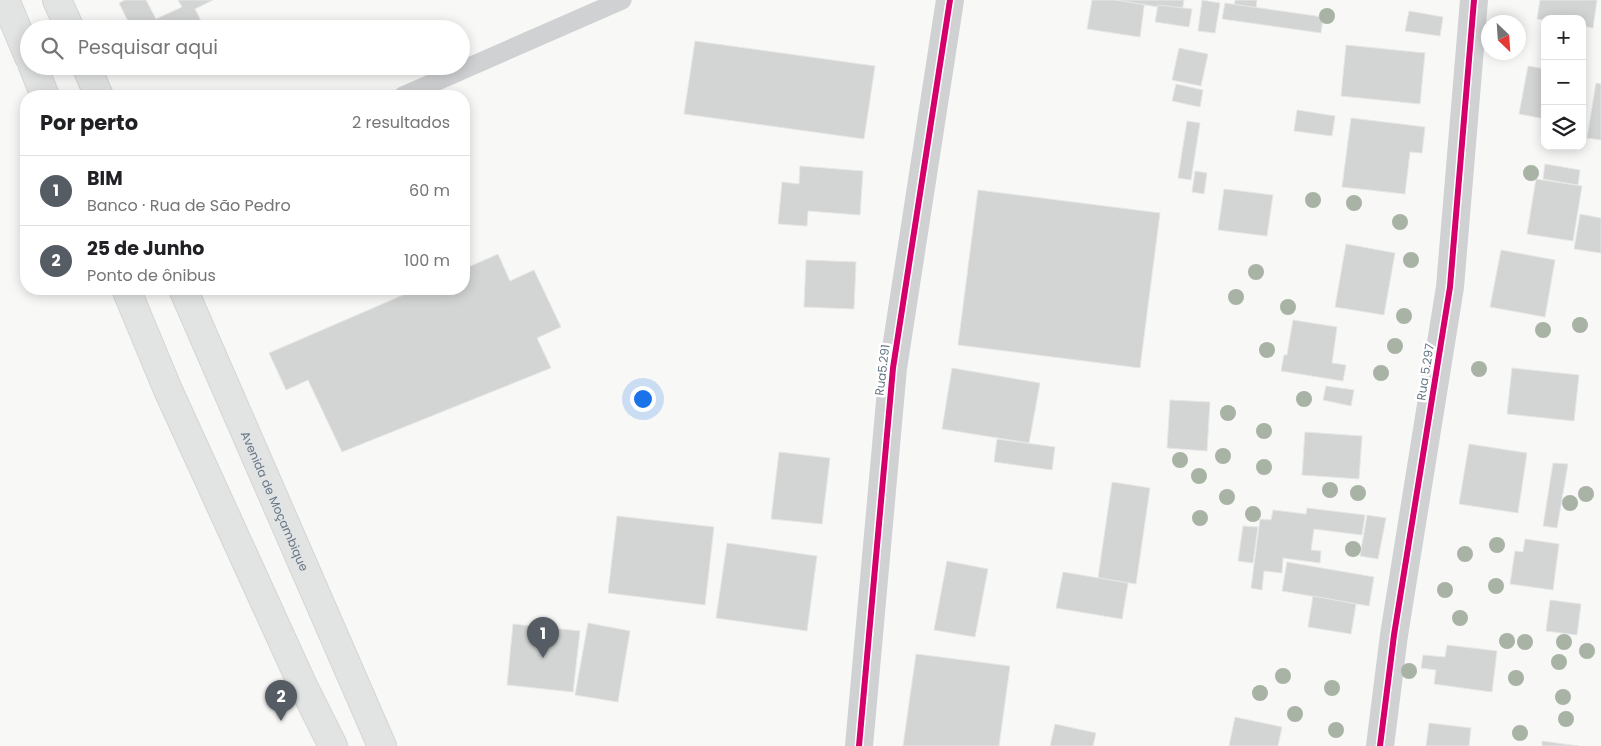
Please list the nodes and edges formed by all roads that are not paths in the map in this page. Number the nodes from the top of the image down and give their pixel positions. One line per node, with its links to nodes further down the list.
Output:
1 (5, 0): 7 (highway)
2 (57, 0): 6 (highway)
3 (622, 0): 8 (lane)
4 (950, 0): 19 (street, Rua5.291)
5 (1474, 0): 20 (street, Rua 5.297)
6 (66, 20)
7 (20, 36)
8 (470, 66)
9 (37, 75): 12 (highway)
10 (90, 75): 13 (highway)
11 (449, 75): 14 (lane)
12 (43, 90)
13 (96, 90)
14 (416, 90)
15 (128, 295): 17 (highway)
16 (186, 295): 18 (highway, Avenida de Moçambique)
17 (333, 746)
18 (384, 746)
19 (859, 746)
20 (1380, 746)

